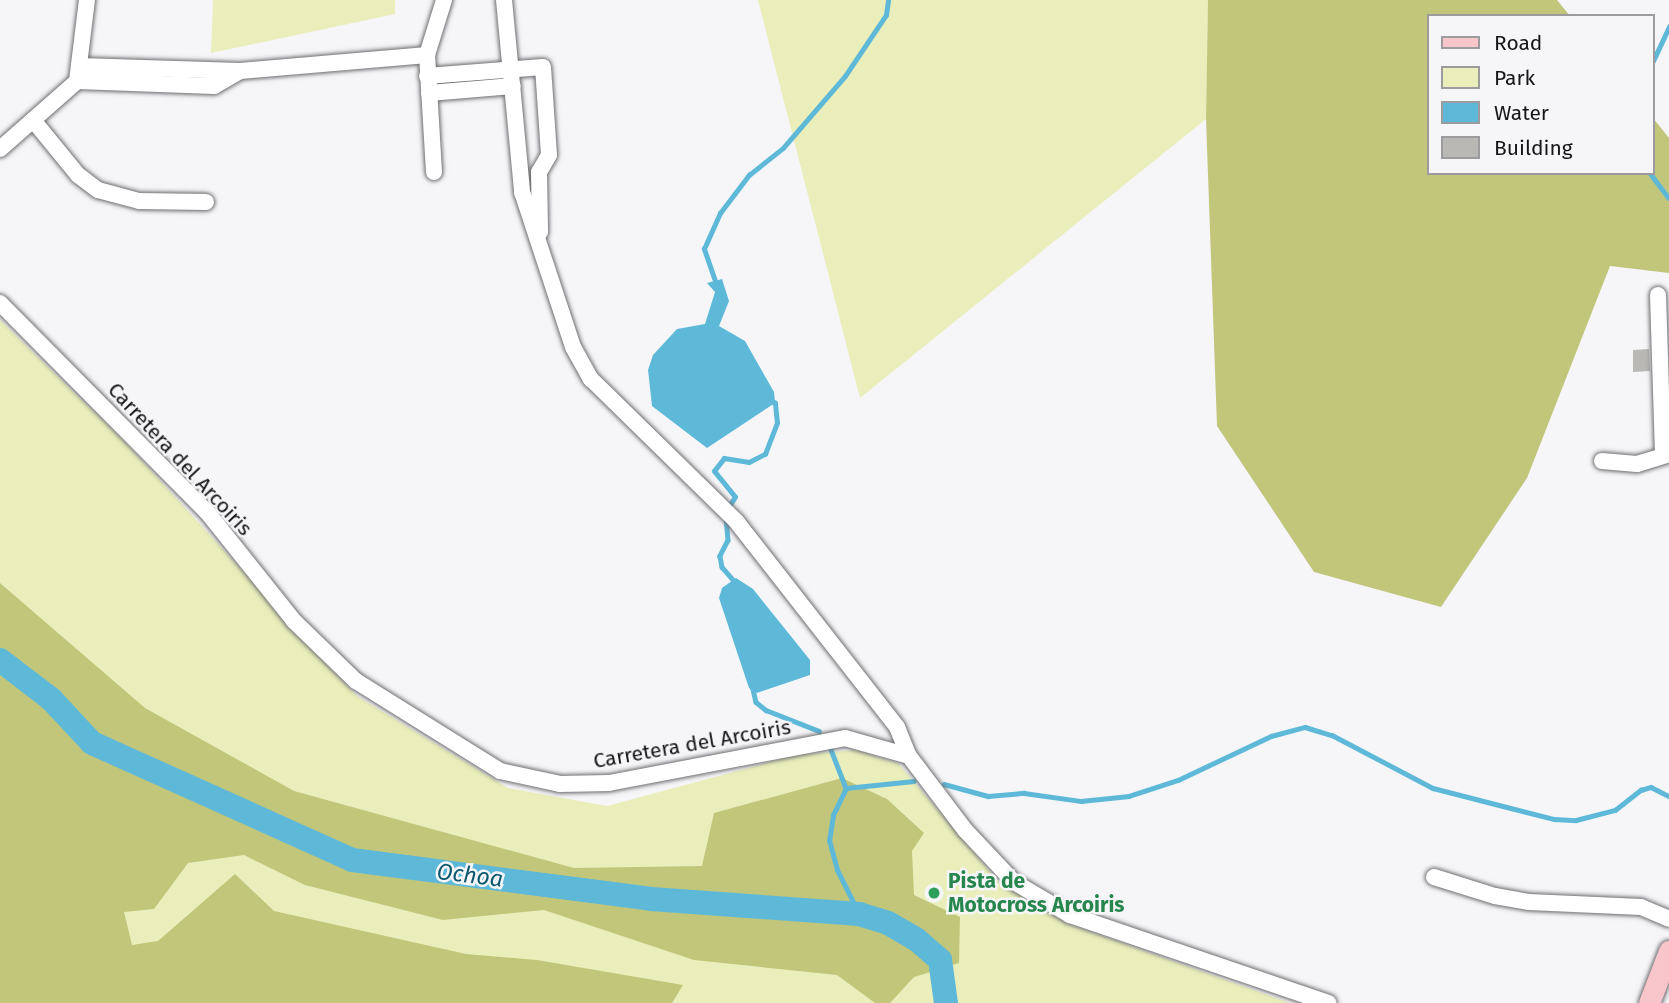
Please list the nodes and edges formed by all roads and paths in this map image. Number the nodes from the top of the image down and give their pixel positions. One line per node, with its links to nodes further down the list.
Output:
1 (87, 0): 6 (street)
2 (444, 0): 4 (street)
3 (504, 0): 5 (street)
4 (427, 55): 6 (street); 7 (street)
5 (511, 69): 7 (street); 8 (street); 14 (street)
6 (78, 74): 10 (street)
7 (428, 76): 9 (street)
8 (513, 86): 9 (street); 14 (street)
9 (429, 93): 12 (street)
10 (33, 120): 11 (street); 13 (street)
11 (0, 149)
12 (434, 172)
13 (206, 202)
14 (541, 259): 19 (street)
15 (1658, 295): 17 (street)
16 (0, 303): 19 (street, Carretera del Arcoiris)
17 (1666, 453): 18 (street)
18 (1602, 461)
19 (909, 756): 23 (street)
20 (1434, 877): 21 (street)
21 (1669, 919)
22 (1669, 951): 24 (main road)
23 (1328, 1003)
24 (1649, 1003)

